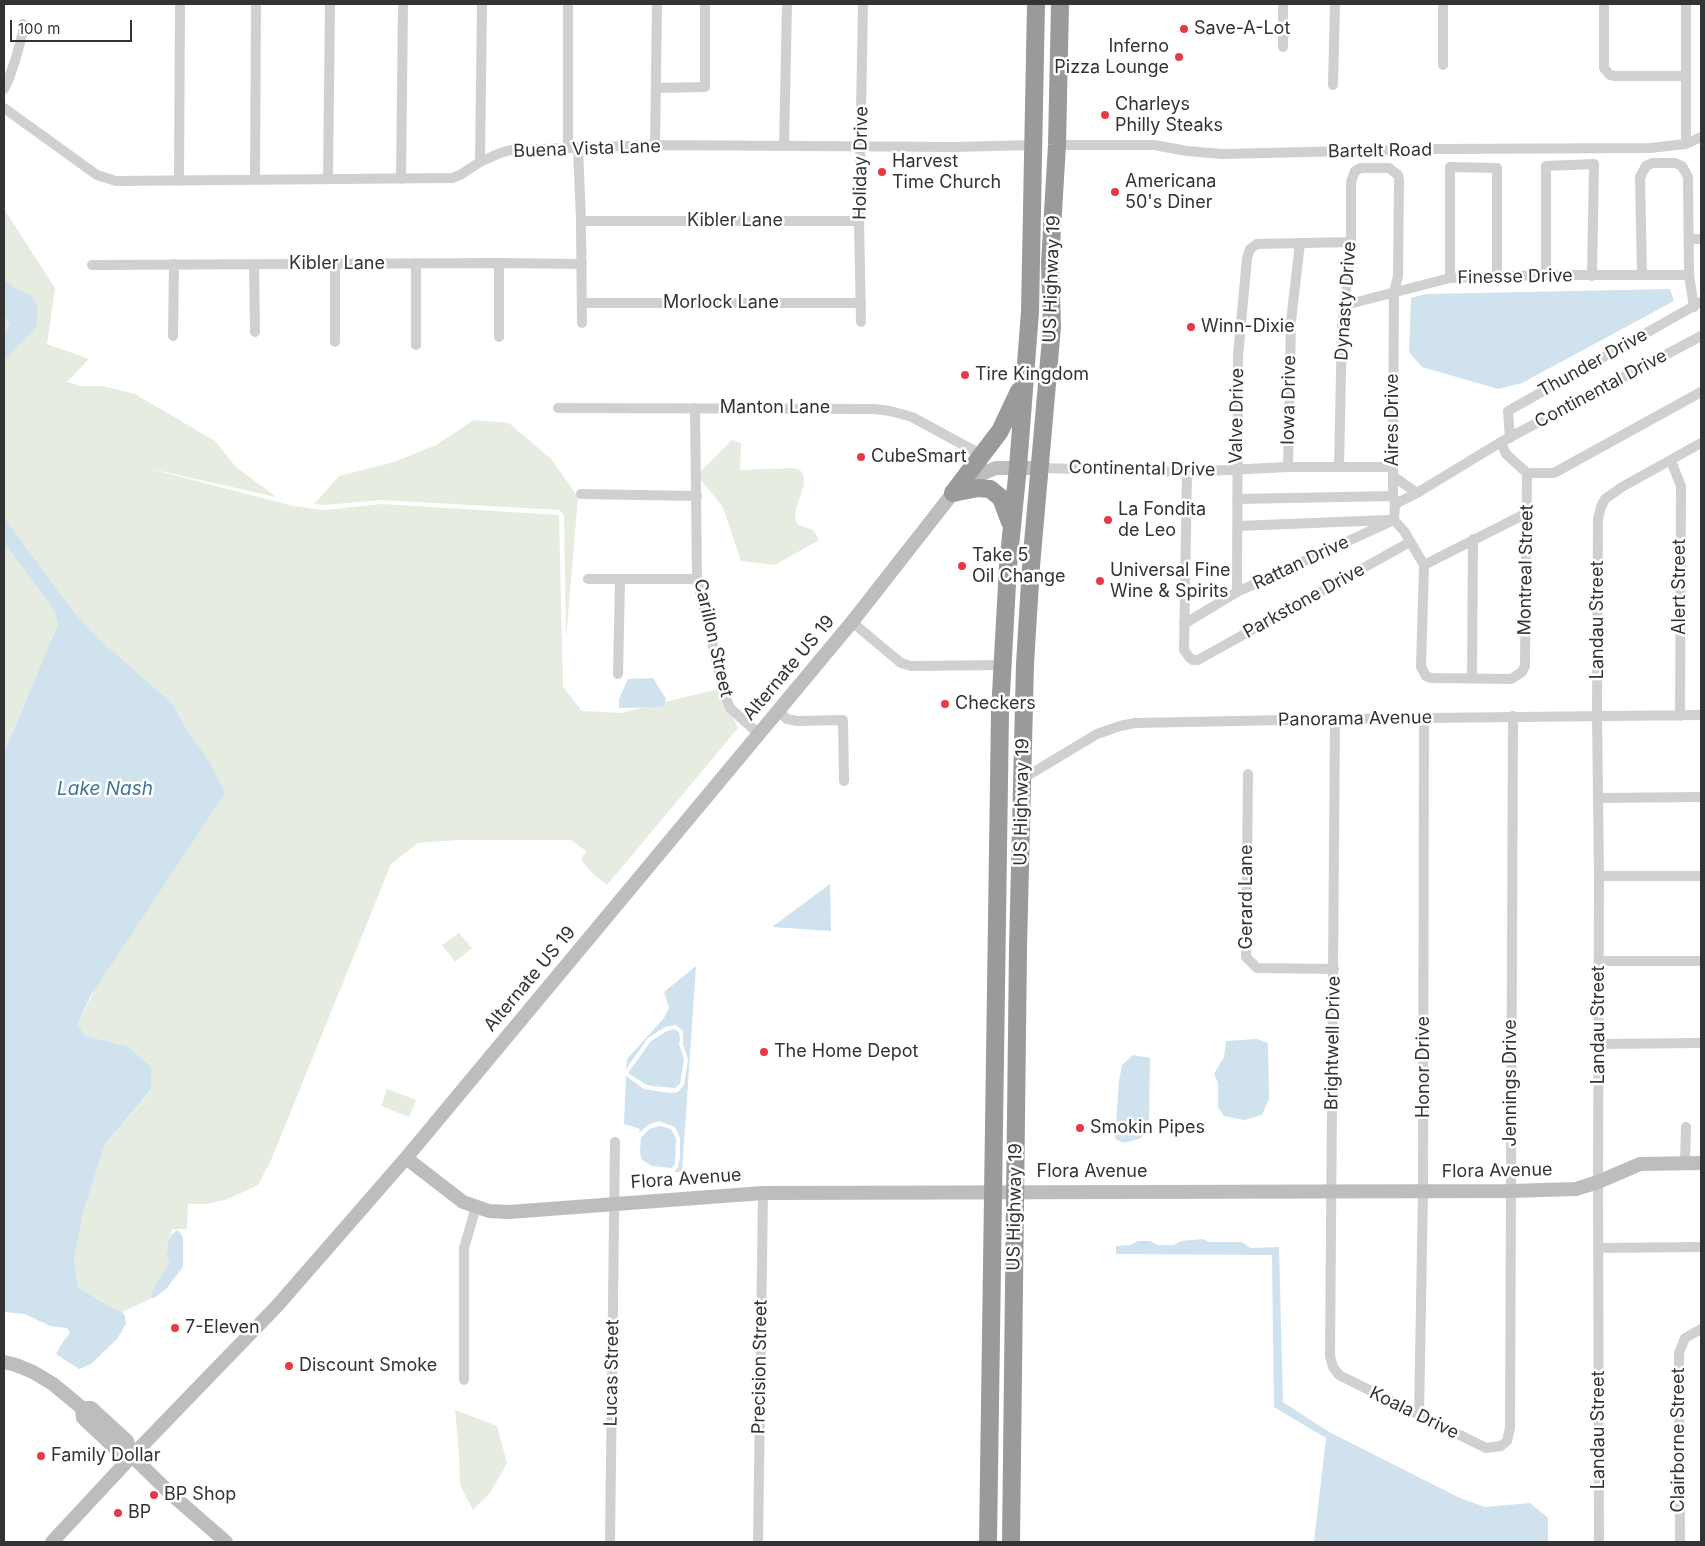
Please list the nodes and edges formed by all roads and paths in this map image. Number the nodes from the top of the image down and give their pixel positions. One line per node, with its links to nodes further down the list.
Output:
1 (180, 4): 39 (street)
2 (256, 4): 37 (street)
3 (330, 4): 36 (street)
4 (403, 4): 38 (street)
5 (482, 4): 34 (street)
6 (568, 4): 33 (street)
7 (657, 4): 23 (street)
8 (705, 4): 23 (street)
9 (786, 4): 31 (street)
10 (863, 4): 32 (street, Holiday Drive)
11 (1036, 4): 29 (highway, US Highway 19)
12 (1060, 4): 30 (highway, US Highway 19)
13 (1283, 4): 19 (street)
14 (1335, 4): 22 (street)
15 (1443, 4): 20 (street)
16 (1604, 4): 21 (street)
17 (1686, 4): 21 (street)
18 (23, 24): 24 (street)
19 (1283, 48)
20 (1443, 65)
21 (1686, 76): 27 (street)
22 (1334, 85)
23 (656, 88): 28 (street)
24 (4, 89)
25 (4, 108): 39 (street, Buena Vista Lane)
26 (1701, 137): 27 (street, Bartelt Road)
27 (1686, 144): 30 (street, Bartelt Road)
28 (655, 145): 31 (street, Buena Vista Lane); 33 (street, Buena Vista Lane)
29 (1034, 145): 32 (street, Buena Vista Lane); 47 (highway); 73 (highway, US Highway 19)
30 (1058, 145): 47 (highway, US Highway 19)
31 (784, 146): 32 (street, Buena Vista Lane)
32 (862, 147): 40 (street, Holiday Drive)
33 (573, 148): 34 (street, Buena Vista Lane); 41 (street)
34 (480, 162): 38 (street, Buena Vista Lane)
35 (1389, 168): 44 (street, Dynasty Drive); 60 (street, Aires Drive)
36 (328, 178): 37 (street, Buena Vista Lane); 38 (street, Buena Vista Lane)
37 (255, 179): 39 (street, Buena Vista Lane)
38 (401, 179)
39 (179, 180)
40 (859, 220): 41 (street, Kibler Lane); 61 (street, Holiday Drive)
41 (581, 222): 52 (street)
42 (1701, 238): 43 (street)
43 (1689, 239): 54 (street); 56 (street)
44 (1351, 242): 45 (street); 63 (street, Dynasty Drive)
45 (1300, 243): 82 (street, Iowa Drive); 85 (street, Valve Drive)
46 (499, 263): 51 (street, Kibler Lane); 52 (street, Kibler Lane); 70 (street)
47 (1050, 263): 84 (highway, US Highway 19)
48 (174, 264): 49 (street, Kibler Lane); 53 (street, Kibler Lane); 68 (street)
49 (254, 264): 50 (street, Kibler Lane); 67 (street)
50 (335, 264): 51 (street, Kibler Lane); 71 (street)
51 (416, 264): 72 (street)
52 (582, 264): 62 (street)
53 (92, 265)
54 (1642, 274): 56 (street, Finesse Drive); 58 (street, Finesse Drive)
55 (1546, 275): 57 (street, Finesse Drive); 58 (street, Finesse Drive); 58 (street)
56 (1689, 275): 64 (street)
57 (1497, 276): 59 (street, Finesse Drive); 59 (street)
58 (1592, 276)
59 (1450, 278): 60 (street, Finesse Drive)
60 (1394, 292): 63 (street, Finesse Drive); 87 (street, Aires Drive)
61 (860, 302): 62 (street, Morlock Lane); 65 (street, Holiday Drive)
62 (582, 303): 66 (street)
63 (1345, 305): 83 (street, Dynasty Drive)
64 (1698, 305): 77 (street, Thunder Drive)
65 (861, 322)
66 (582, 323)
67 (255, 332)
68 (173, 336)
69 (1701, 336): 77 (street, Continental Drive)
70 (499, 337)
71 (335, 342)
72 (416, 345)
73 (1025, 374): 79 (highway); 81 (highway, US Highway 19)
74 (1701, 392): 88 (street)
75 (558, 408): 76 (street, Manton Lane)
76 (696, 408): 79 (street, Manton Lane); 92 (street, Carillon Street)
77 (1506, 440): 88 (street); 90 (street, Continental Drive)
78 (1701, 443): 80 (street)
79 (982, 455): 89 (highway)
80 (1670, 461): 113 (street, Landau Street); 116 (street, Alert Street)
81 (1018, 467): 84 (street, Alternate US 19); 89 (street, Alternate US 19); 98 (highway, US Highway 19)
82 (1288, 467): 83 (street, Continental Drive); 85 (street, Continental Drive)
83 (1339, 467): 87 (street, Continental Drive)
84 (1041, 468): 86 (street, Continental Drive); 121 (highway, US Highway 19)
85 (1236, 470): 86 (street, Continental Drive); 93 (street, Valve Drive)
86 (1187, 472): 107 (street)
87 (1393, 472): 90 (street); 94 (street, Aires Drive)
88 (1527, 473): 95 (street, Montreal Street)
89 (954, 493): 98 (highway); 106 (street, Alternate US 19)
90 (1417, 493): 94 (street, Continental Drive)
91 (581, 494): 92 (street)
92 (697, 496): 102 (street, Carillon Street)
93 (1237, 499): 94 (street); 97 (street, Valve Drive)
94 (1394, 500): 96 (street, Aires Drive)
95 (1527, 513): 99 (street); 111 (street, Montreal Street)
96 (1394, 520): 97 (street); 100 (street); 105 (street, Rattan Drive)
97 (1238, 526): 105 (street, Valve Drive)
98 (1012, 530): 108 (highway, US Highway 19)
99 (1473, 539): 101 (street); 111 (street)
100 (1410, 542): 101 (street); 107 (street, Parkstone Drive)
101 (1424, 565): 111 (street)
102 (697, 578): 104 (street); 119 (street, Carillon Street)
103 (588, 579): 104 (street)
104 (620, 580): 110 (street)
105 (1237, 592): 107 (street, Rattan Drive)
106 (852, 622): 109 (street); 112 (street, Alternate US 19)
107 (1184, 624)
108 (1004, 633): 109 (highway, US Highway 19); 121 (highway)
109 (1002, 665): 125 (highway, US Highway 19)
110 (618, 674)
111 (1472, 678)
112 (778, 711): 119 (street, Alternate US 19); 122 (street)
113 (1597, 715): 115 (street, Panorama Avenue); 116 (street, Panorama Avenue); 124 (street, Landau Street)
114 (1701, 715): 116 (street, Panorama Avenue)
115 (1513, 716): 118 (street, Panorama Avenue); 144 (street, Jennings Drive)
116 (1680, 716)
117 (1335, 718): 118 (street, Panorama Avenue); 121 (street, Panorama Avenue); 131 (street, Brightwell Drive)
118 (1424, 718): 143 (street, Honor Drive)
119 (759, 734): 136 (street, Alternate US 19)
120 (1248, 774): 131 (street, Gerard Lane)
121 (1022, 779): 128 (highway, US Highway 19)
122 (844, 781)
123 (1701, 797): 124 (street)
124 (1598, 798): 126 (street, Landau Street)
125 (999, 809): 128 (highway); 140 (highway, US Highway 19)
126 (1599, 876): 127 (street); 129 (street, Landau Street)
127 (1701, 876)
128 (1020, 893): 141 (highway, US Highway 19)
129 (1599, 961): 130 (street); 133 (street, Landau Street)
130 (1701, 961)
131 (1334, 969): 142 (street, Brightwell Drive)
132 (1701, 1043): 133 (street)
133 (1599, 1044): 139 (street, Landau Street)
134 (1686, 1127): 137 (street)
135 (615, 1142): 146 (street, Lucas Street)
136 (406, 1158): 147 (street, Flora Avenue); 157 (street, Alternate US 19)
137 (1685, 1163): 138 (street, Flora Avenue); 139 (street, Flora Avenue)
138 (1701, 1163)
139 (1598, 1182): 144 (street, Flora Avenue); 149 (street, Landau Street)
140 (992, 1191): 141 (street, Flora Avenue); 145 (street, Flora Avenue); 154 (highway, US Highway 19)
141 (1015, 1191): 142 (street, Flora Avenue); 158 (highway, US Highway 19)
142 (1331, 1191): 143 (street, Flora Avenue); 152 (street, Brightwell Drive)
143 (1423, 1191): 144 (street, Flora Avenue); 155 (street, Honor Drive)
144 (1510, 1191): 156 (street, Jennings Drive)
145 (763, 1193): 146 (street, Flora Avenue); 163 (street, Precision Street)
146 (614, 1203): 147 (street, Flora Avenue); 162 (street, Lucas Street)
147 (476, 1207): 153 (street)
148 (1701, 1247): 149 (street)
149 (1598, 1248): 167 (street, Landau Street)
150 (1701, 1329): 168 (street, Clairborne Street)
151 (4, 1362): 157 (street)
152 (1333, 1367): 155 (street, Koala Drive)
153 (464, 1380)
154 (989, 1403): 158 (highway); 159 (highway, US Highway 19)
155 (1419, 1416): 156 (street, Koala Drive)
156 (1501, 1446)
157 (132, 1456): 160 (street, Alternate US 19); 161 (street)
158 (1011, 1462): 166 (highway, US Highway 19)
159 (988, 1508): 164 (highway, US Highway 19); 165 (highway)
160 (52, 1542)
161 (226, 1542)
162 (610, 1542)
163 (758, 1542)
164 (988, 1542)
165 (997, 1542)
166 (1011, 1542)
167 (1599, 1542)
168 (1680, 1542)

